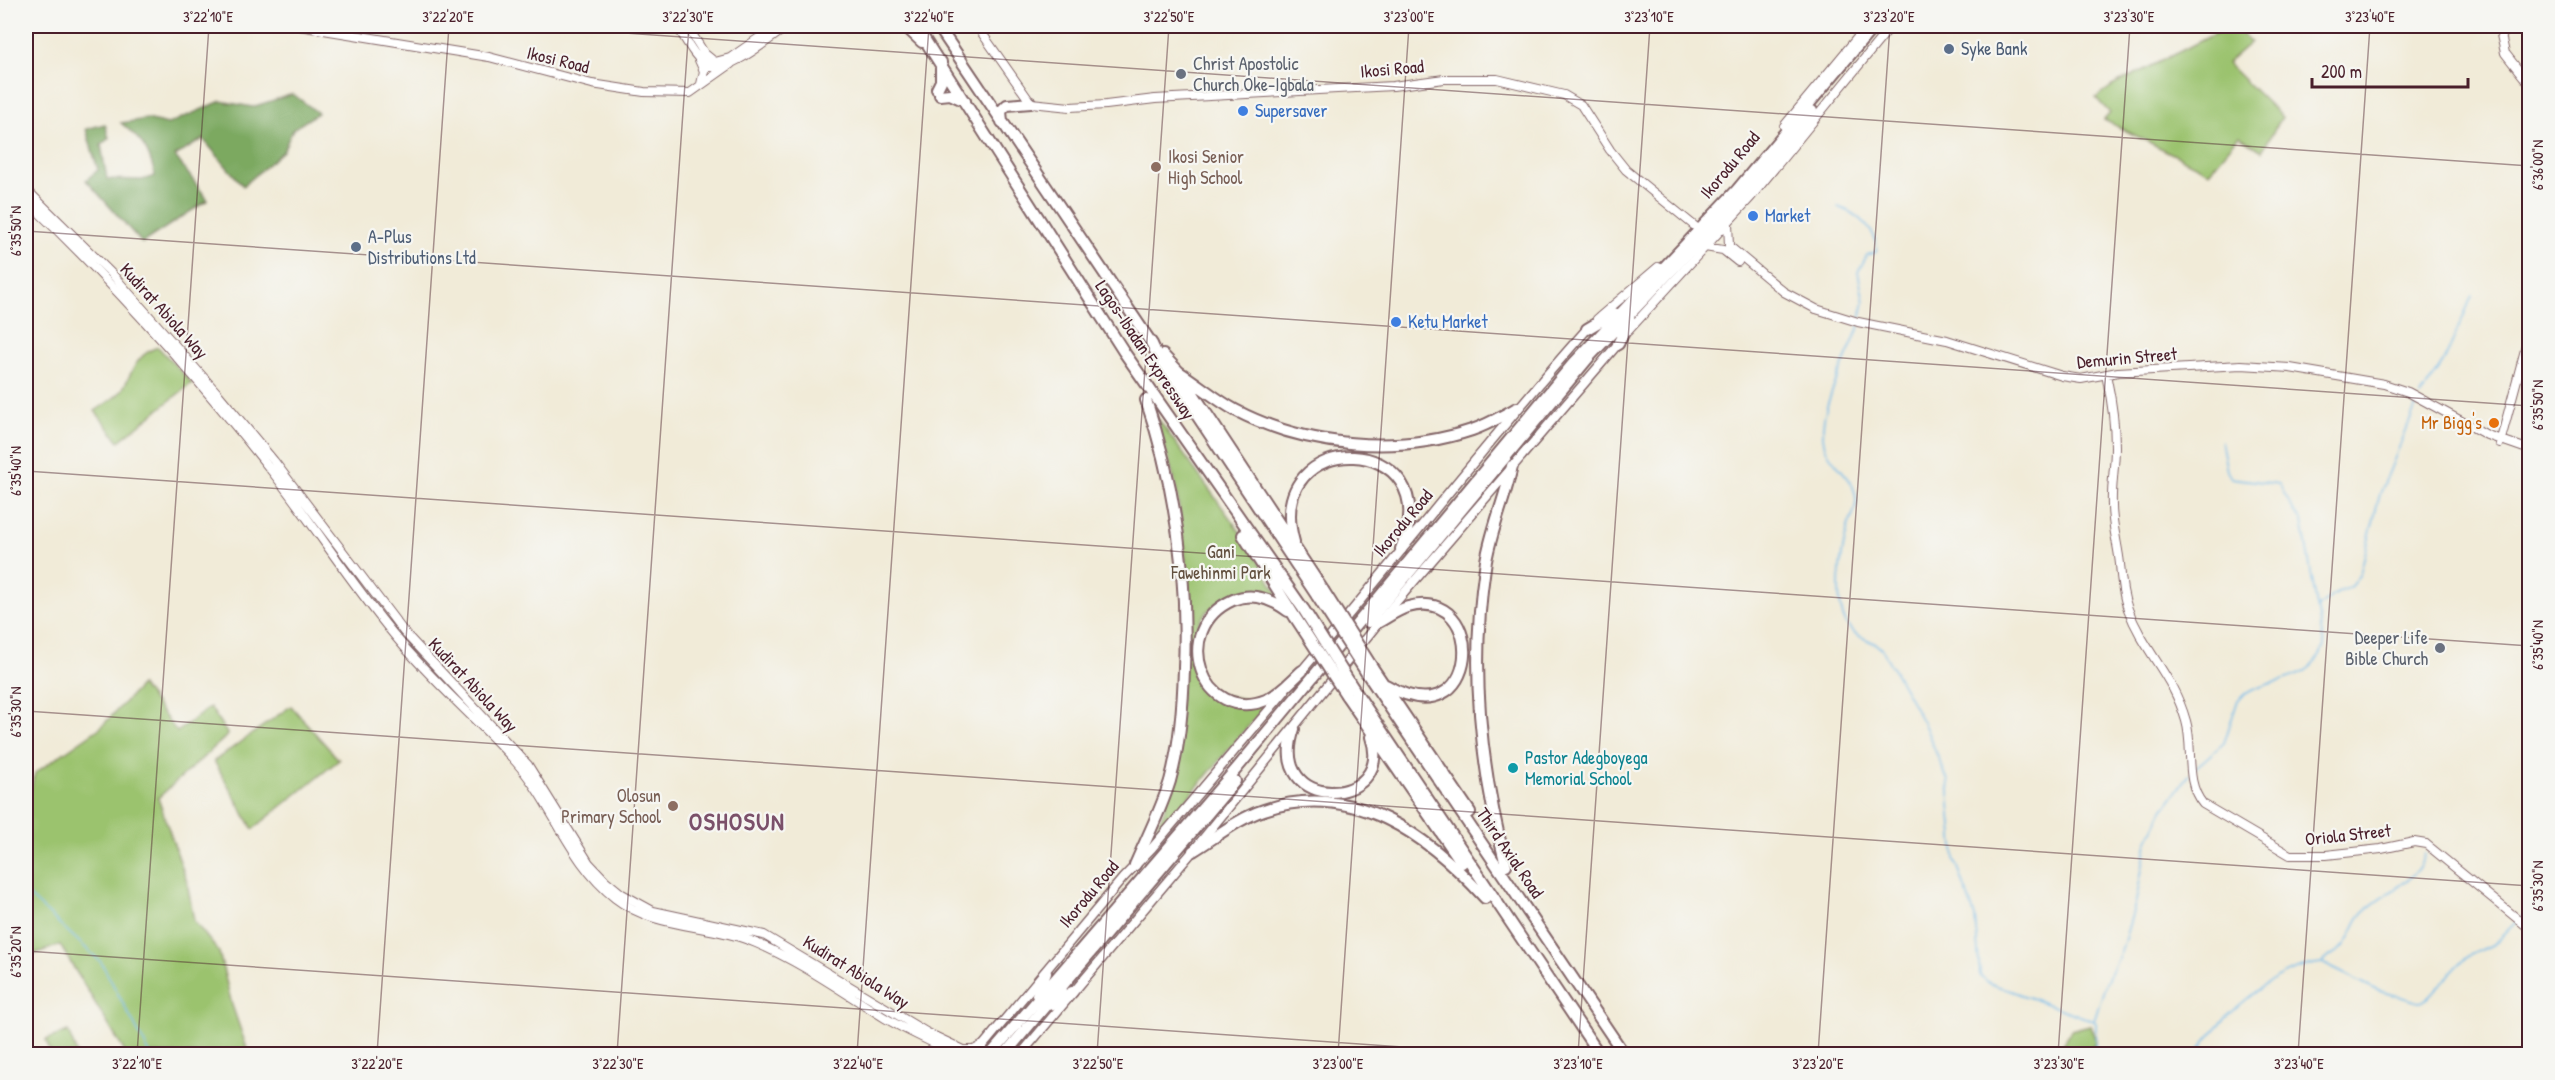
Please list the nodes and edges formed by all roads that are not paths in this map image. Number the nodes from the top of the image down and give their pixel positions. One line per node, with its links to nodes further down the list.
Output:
1 (299, 26): 20 (street, Ikosi Road)
2 (677, 26): 18 (street)
3 (687, 26): 18 (street)
4 (776, 26): 19 (street)
5 (789, 26): 19 (street)
6 (905, 26): 17 (highway)
7 (916, 26): 17 (highway, Lagos-Ibadan Expressway)
8 (938, 26): 24 (highway, Lagos-Ibadan Expressway)
9 (977, 26): 23 (street)
10 (1867, 26): 28 (street, Ikorodu Road)
11 (1874, 26): 30 (highway, Ikorodu Road)
12 (1882, 26): 29 (highway, Ikorodu Road)
13 (1892, 26): 27 (street, Ikorodu Road)
14 (2503, 26): 16 (street)
15 (2509, 26): 16 (street)
16 (2500, 37): 21 (street)
17 (941, 61): 22 (highway, Lagos-Ibadan Expressway); 22 (highway)
18 (707, 65): 19 (street); 20 (street)
19 (722, 67): 20 (street, Ikosi Road)
20 (701, 84)
21 (2529, 85)
22 (966, 102): 37 (highway, Lagos-Ibadan Expressway)
23 (1032, 103): 24 (highway); 28 (street, Ikosi Road)
24 (1002, 125): 35 (highway, Lagos-Ibadan Expressway)
25 (26, 189): 56 (street, Kudirat Abiola Way)
26 (26, 200): 56 (street, Kudirat Abiola Way)
27 (1728, 223): 29 (street, Ikorodu Road); 31 (street, Demurin Street)
28 (1697, 228): 33 (street, Ikorodu Road)
29 (1705, 244): 30 (highway, Ikorodu Road); 31 (street, Demurin Street); 36 (street, Ikorodu Road)
30 (1631, 307): 33 (highway); 36 (highway); 68 (highway, Ikorodu Road); 69 (highway, Ikorodu Road)
31 (1857, 324): 32 (street, Demurin Street)
32 (1868, 327): 39 (street, Demurin Street); 40 (street, Demurin Street)
33 (1587, 329): 42 (main road, Ikorodu Road)
34 (2529, 331): 43 (street)
35 (1152, 344): 38 (highway); 49 (highway, Lagos-Ibadan Expressway)
36 (1618, 344): 46 (main road, Ikorodu Road)
37 (1124, 352): 41 (highway); 50 (highway, Lagos-Ibadan Expressway)
38 (1179, 372): 42 (highway); 48 (highway)
39 (2107, 379): 40 (street, Demurin Street); 64 (street, Oriola Street)
40 (2417, 399): 43 (street, Demurin Street)
41 (1146, 400): 50 (highway); 60 (highway)
42 (1517, 408): 47 (main road, Ikorodu Road)
43 (2501, 442): 44 (street, Demurin Street); 45 (street, Demurin Street)
44 (2529, 450)
45 (2529, 455)
46 (1512, 466): 51 (main road, Ikorodu Road); 61 (highway)
47 (1401, 549): 48 (highway); 53 (main road, Ikorodu Road)
48 (1297, 551): 49 (highway)
49 (1320, 593): 52 (highway, Lagos-Ibadan Expressway, bridge)
50 (1300, 614): 53 (highway); 55 (highway, Lagos-Ibadan Expressway, bridge)
51 (1379, 622): 54 (highway); 58 (main road, Ikorodu Road)
52 (1369, 669): 54 (highway); 63 (highway, Third Axial Road)
53 (1302, 671): 60 (main road, Ikorodu Road)
54 (1384, 684): 61 (highway)
55 (1350, 692): 57 (highway); 65 (highway)
56 (471, 712): 70 (street, Kudirat Abiola Way); 71 (street, Kudirat Abiola Way)
57 (1365, 723): 58 (highway); 62 (highway)
58 (1294, 729): 59 (main road, Ikorodu Road)
59 (1193, 851): 62 (highway); 67 (main road, Ikorodu Road)
60 (1135, 865): 66 (main road, Ikorodu Road)
61 (1506, 865): 63 (highway)
62 (1485, 898): 65 (highway)
63 (1527, 908): 77 (highway, Third Axial Road)
64 (2527, 927)
65 (1521, 939): 76 (highway)
66 (1046, 973): 68 (highway); 70 (main road, Ikorodu Road)
67 (1072, 992): 69 (highway); 75 (main road, Ikorodu Road)
68 (1034, 1004): 73 (highway, Ikorodu Road)
69 (1043, 1011): 74 (highway, Ikorodu Road)
70 (992, 1037): 72 (main road, Ikorodu Road)
71 (954, 1054)
72 (976, 1054)
73 (991, 1054)
74 (1005, 1054)
75 (1021, 1054)
76 (1599, 1054)
77 (1624, 1054)

